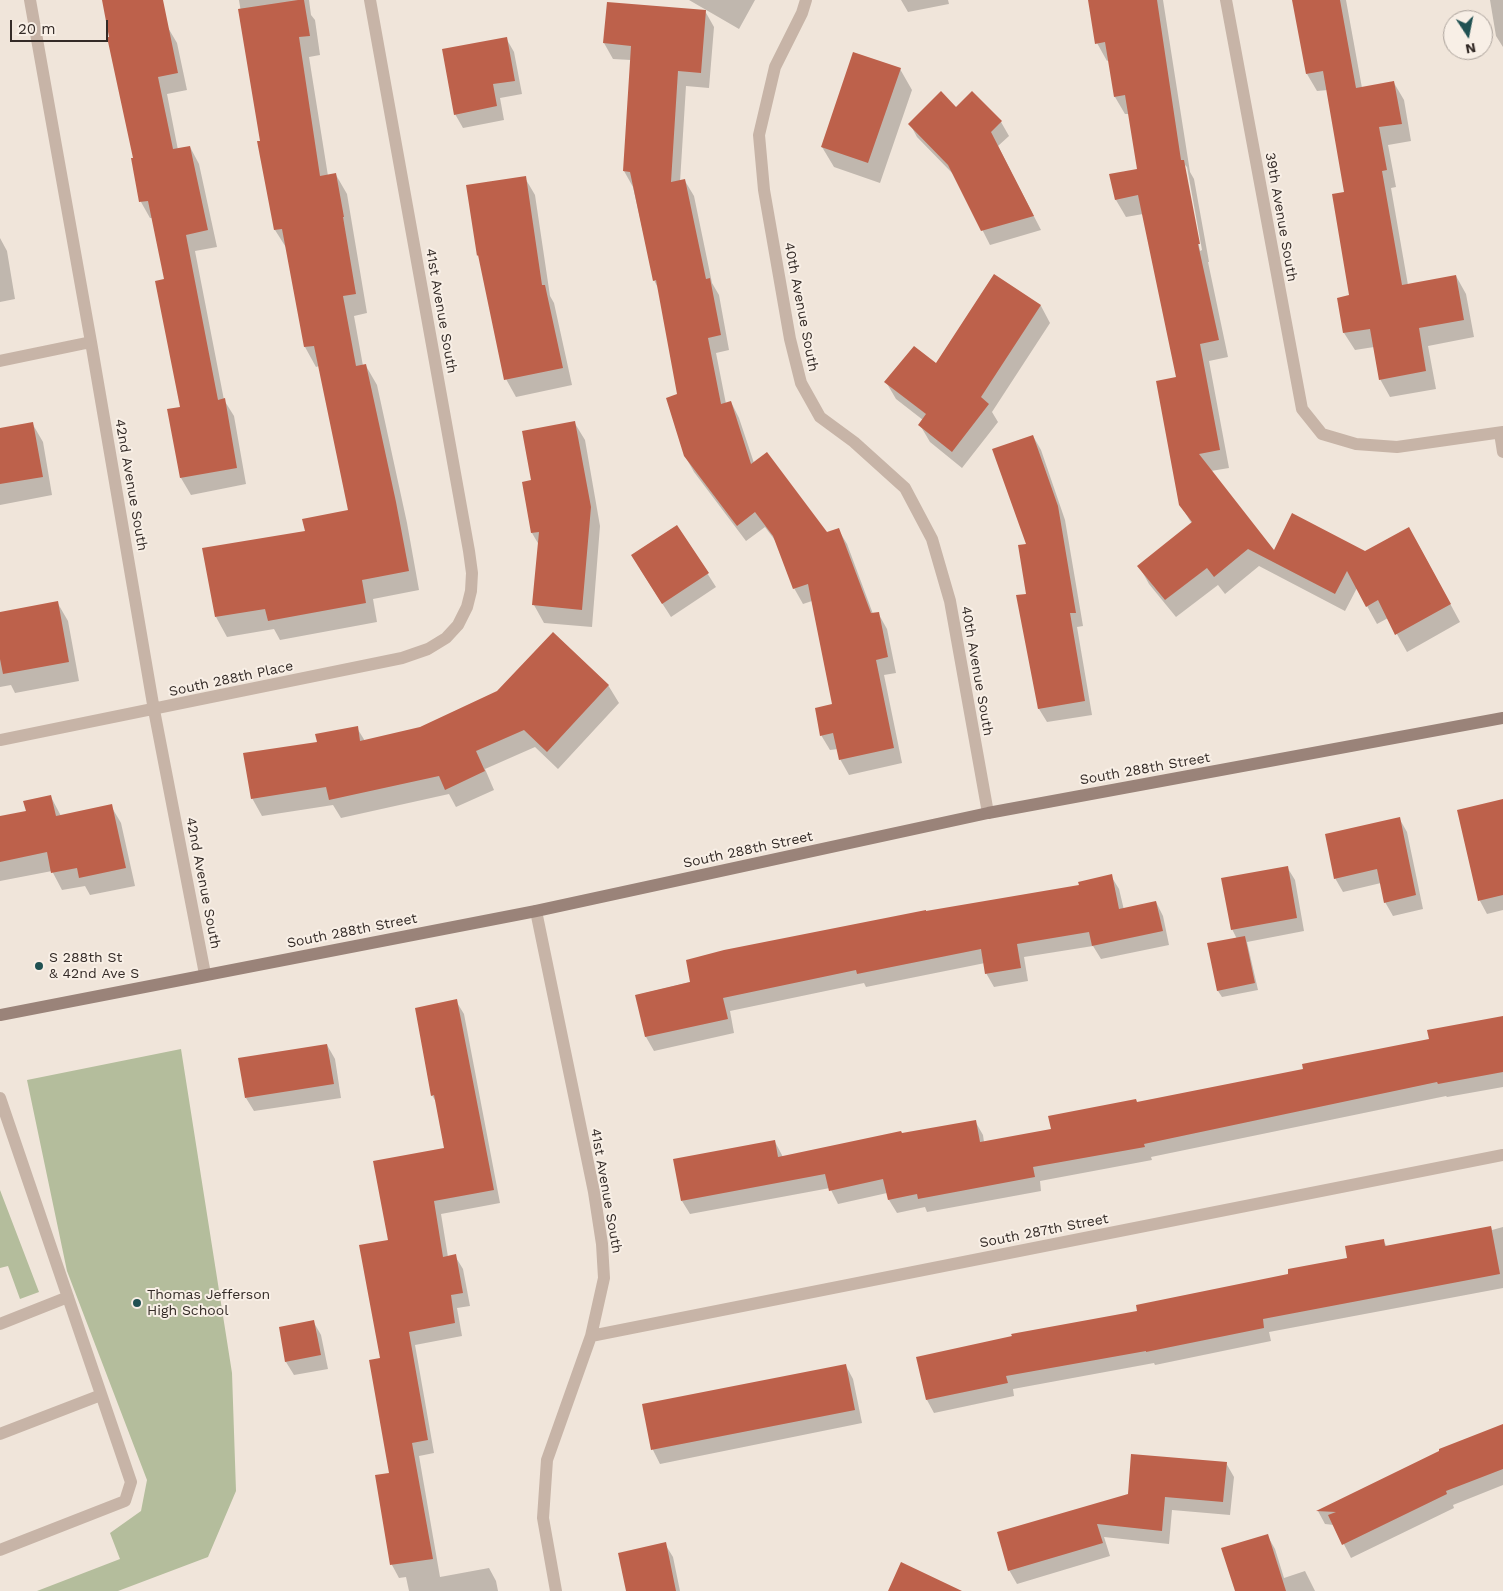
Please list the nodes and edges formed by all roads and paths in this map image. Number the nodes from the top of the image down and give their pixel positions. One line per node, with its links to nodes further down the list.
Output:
1 (30, 0): 5 (street, 42nd Avenue South)
2 (370, 0): 9 (street, 41st Avenue South)
3 (806, 0): 13 (street, 40th Avenue South)
4 (1226, 0): 7 (street, 39th Avenue South)
5 (91, 342): 6 (street); 10 (street, 42nd Avenue South)
6 (0, 361)
7 (1501, 432): 8 (street)
8 (1503, 452)
9 (458, 625): 10 (street, South 288th Place)
10 (154, 710): 12 (street, South 288th Place); 15 (street, 42nd Avenue South)
11 (1503, 718): 13 (main road, South 288th Street)
12 (0, 740)
13 (988, 813): 14 (main road, South 288th Street)
14 (536, 911): 15 (main road, South 288th Street); 21 (street, 41st Avenue South)
15 (205, 974): 16 (main road, South 288th Street)
16 (0, 1015)
17 (0, 1098): 19 (street)
18 (1503, 1154): 21 (street, South 287th Street)
19 (68, 1298): 20 (street); 22 (street)
20 (0, 1324)
21 (591, 1336): 25 (street, 41st Avenue South)
22 (101, 1395): 23 (street); 24 (street)
23 (0, 1434)
24 (0, 1550)
25 (556, 1591)

